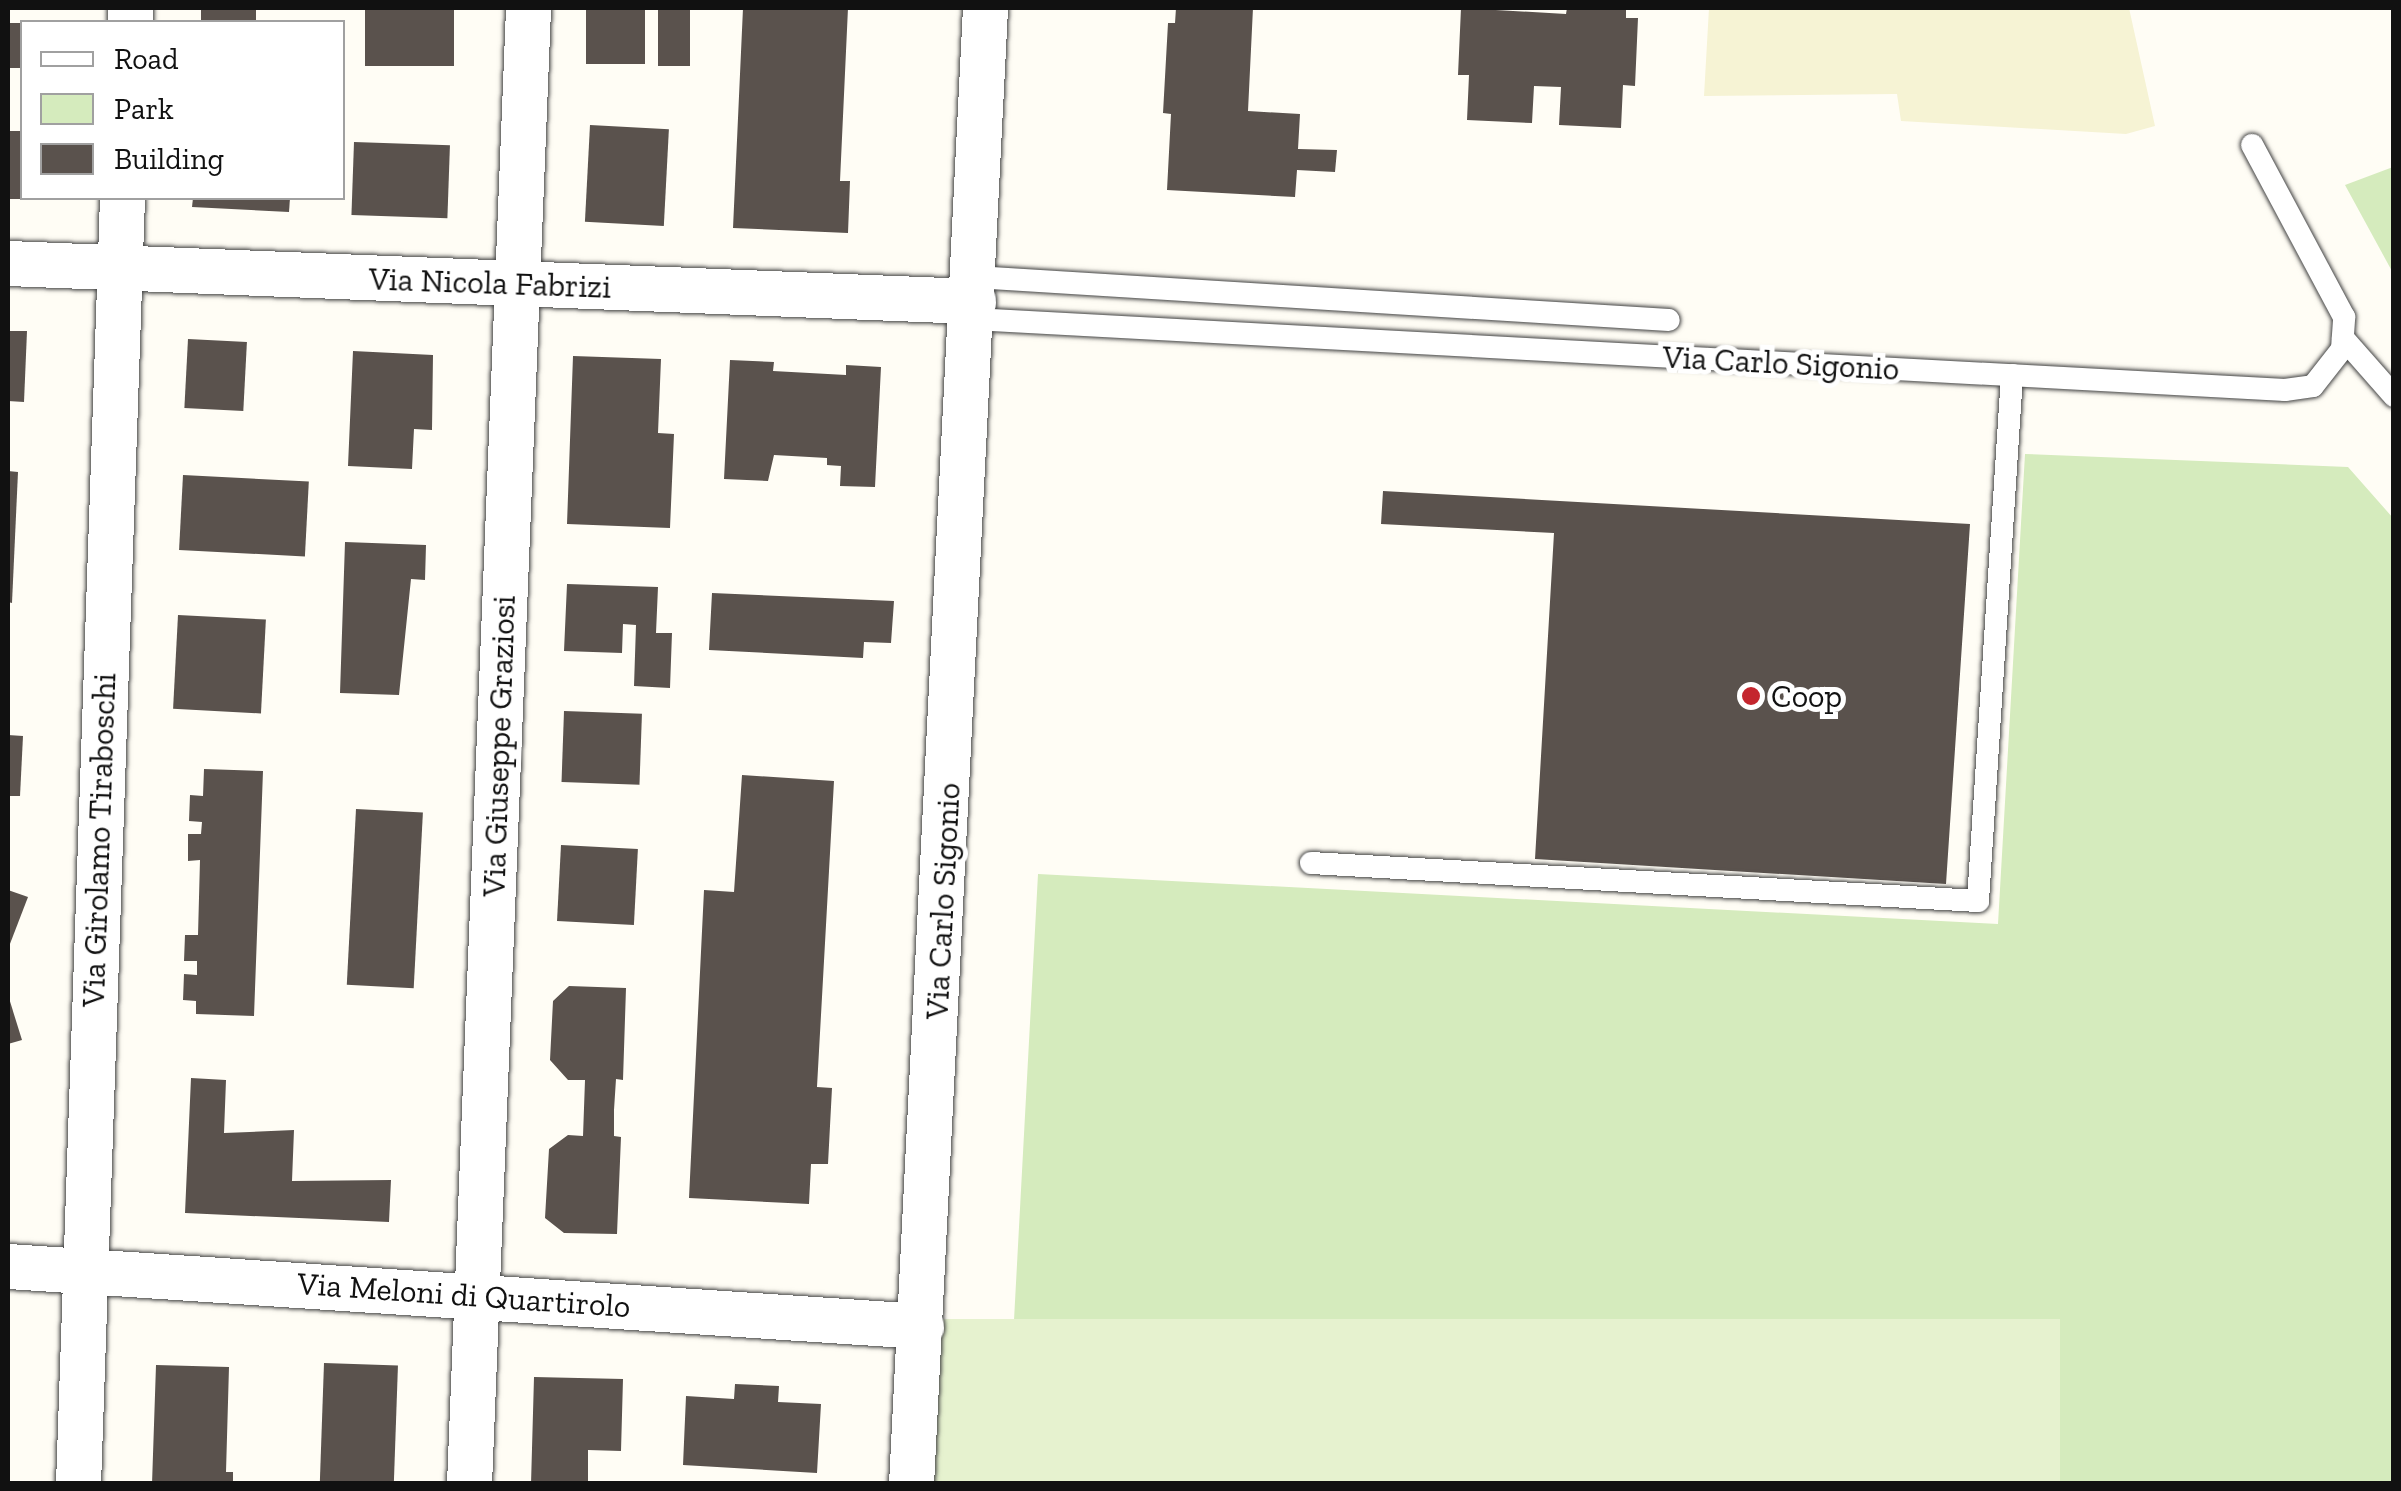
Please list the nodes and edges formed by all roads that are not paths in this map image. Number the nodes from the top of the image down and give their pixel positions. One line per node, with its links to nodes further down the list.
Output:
1 (528, 8): 7 (street, Via Giuseppe Graziosi)
2 (985, 8): 8 (street, Via Carlo Sigonio)
3 (2252, 144): 10 (lane)
4 (122, 200): 6 (street, Via Girolamo Tiraboschi)
5 (8, 263): 6 (street, Via Nicola Fabrizi)
6 (119, 268): 7 (street, Via Nicola Fabrizi); 15 (street, Via Girolamo Tiraboschi)
7 (518, 284): 8 (street, Via Nicola Fabrizi); 16 (street, Via Giuseppe Graziosi)
8 (974, 299): 9 (lane, Via Carlo Sigonio); 11 (lane, Via Carlo Sigonio); 17 (street, Via Carlo Sigonio)
9 (1669, 320)
10 (2343, 338): 11 (lane, Via Carlo Sigonio); 12 (lane)
11 (2012, 375): 13 (lane)
12 (2394, 396)
13 (1311, 863)
14 (8, 1266): 15 (street, Via Meloni di Quartirolo)
15 (84, 1271): 16 (street, Via Meloni di Quartirolo); 18 (street, Via Girolamo Tiraboschi)
16 (476, 1295): 17 (street, Via Meloni di Quartirolo); 19 (street, Via Giuseppe Graziosi)
17 (921, 1326): 20 (street, Via Carlo Sigonio)
18 (78, 1484)
19 (468, 1484)
20 (910, 1484)

